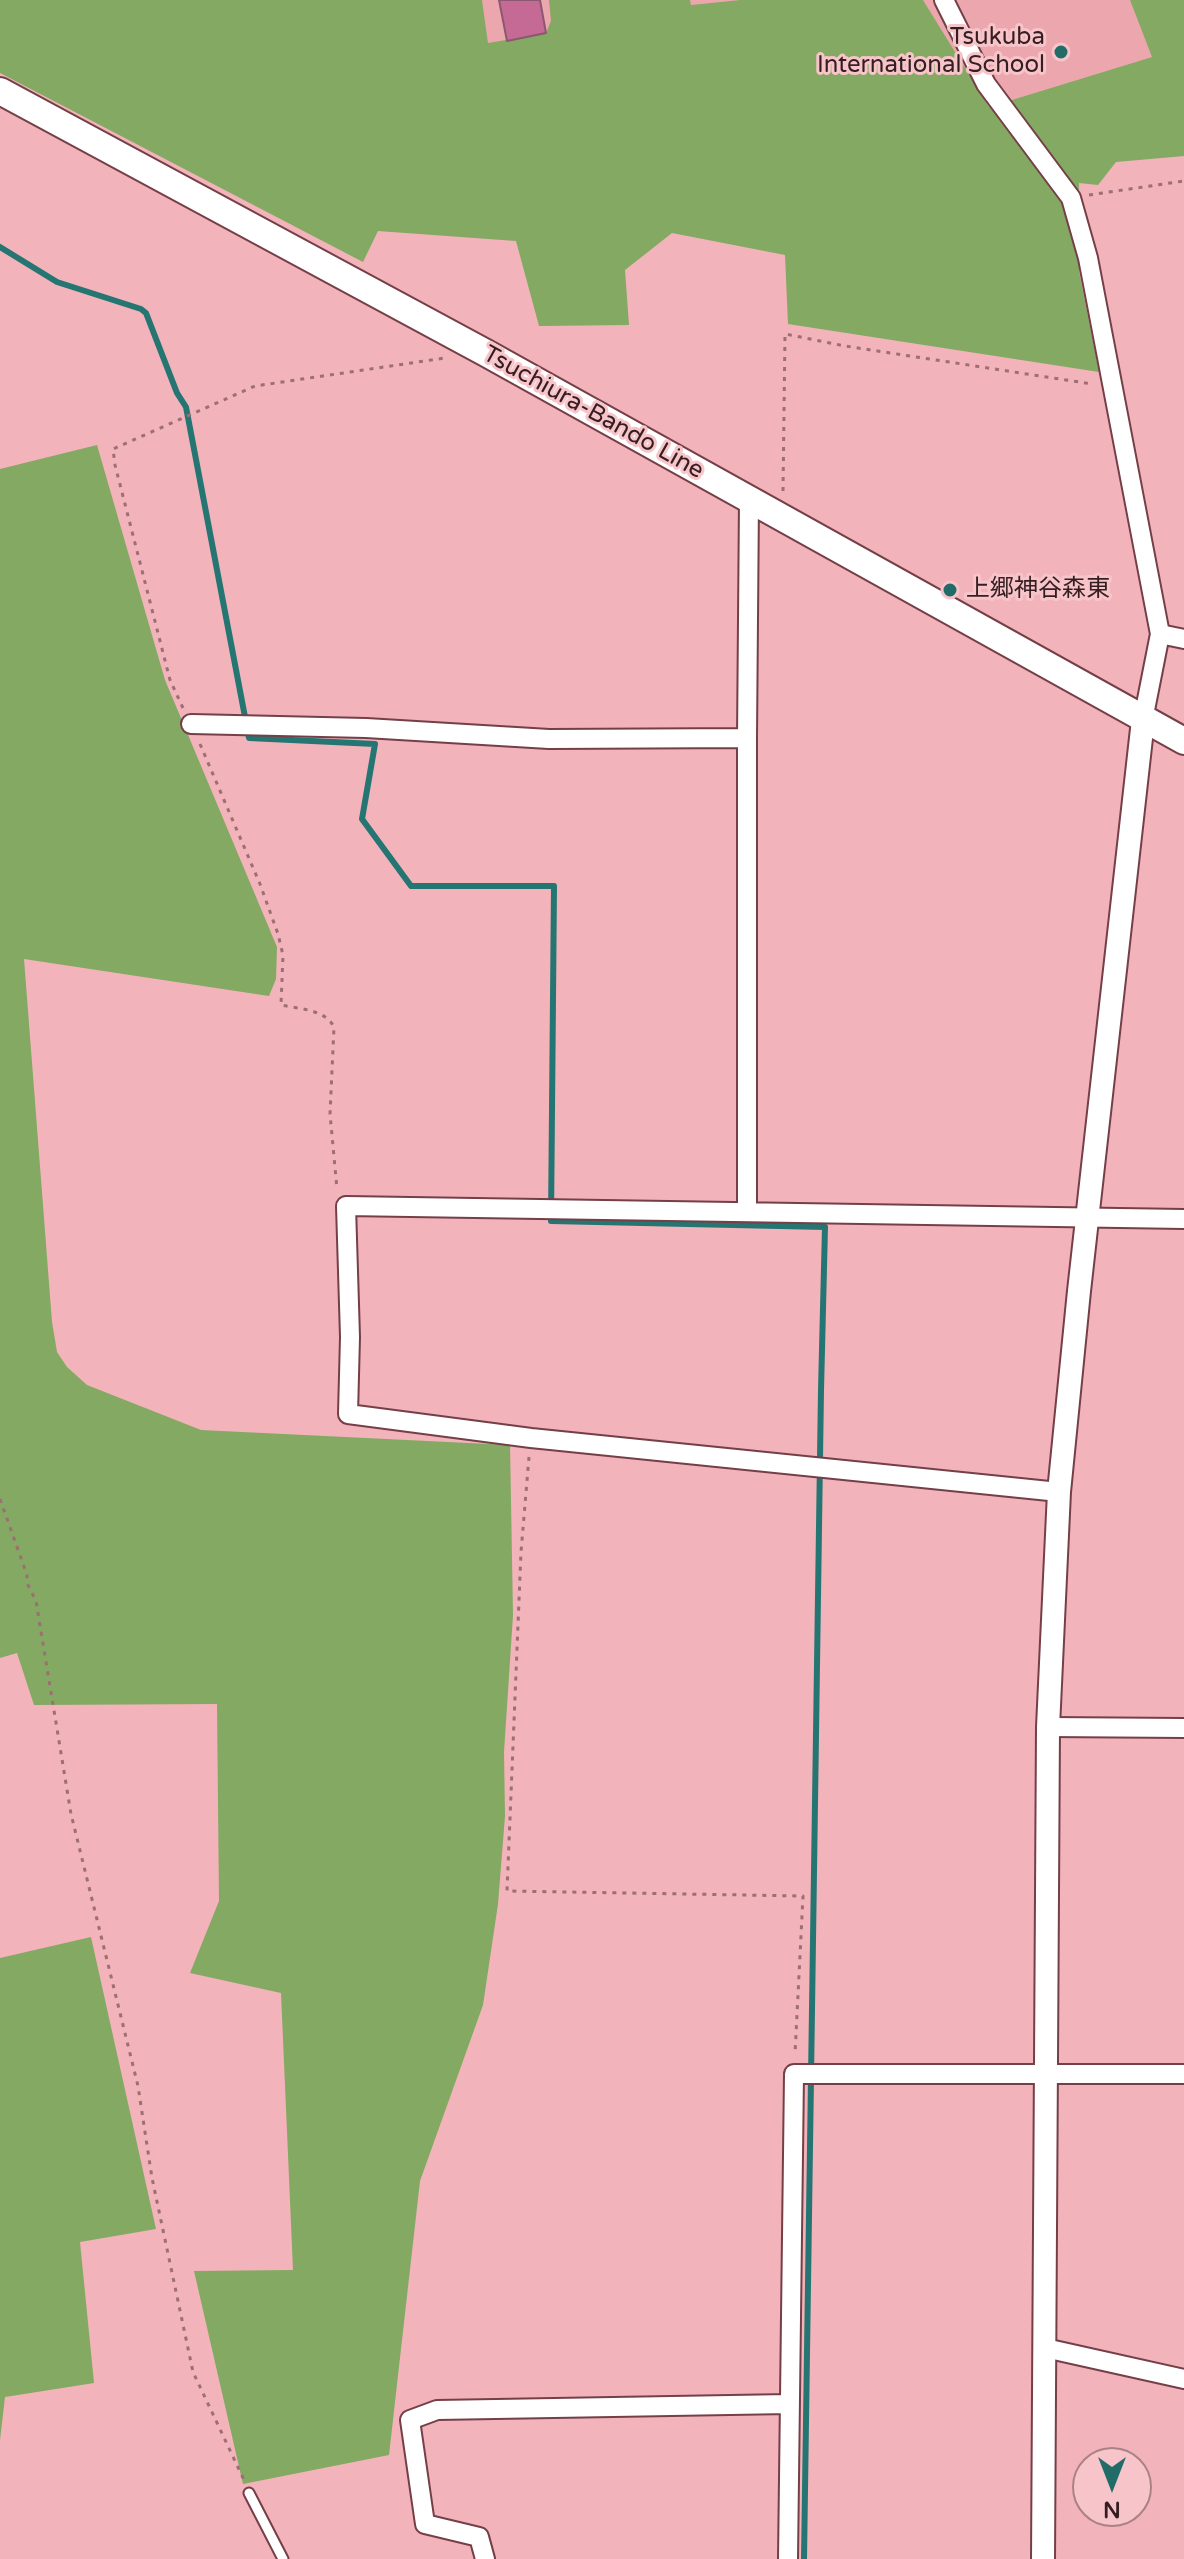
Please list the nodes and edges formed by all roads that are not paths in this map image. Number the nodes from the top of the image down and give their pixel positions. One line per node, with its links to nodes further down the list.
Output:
1 (944, 0): 4 (street)
2 (0, 91): 3 (main road, Tsuchiura-Bando Line)
3 (749, 500): 6 (main road, Tsuchiura-Bando Line); 8 (street)
4 (1160, 634): 5 (street); 6 (street)
5 (1184, 639)
6 (1143, 720): 9 (main road, Tsuchiura-Bando Line); 11 (street)
7 (191, 724): 8 (street)
8 (747, 738): 10 (street)
9 (1184, 741)
10 (747, 1212): 11 (street); 13 (street)
11 (1089, 1219): 12 (street); 13 (street)
12 (1184, 1219)
13 (1059, 1492): 14 (street)
14 (1048, 1727): 15 (street); 16 (street)
15 (1184, 1728)
16 (1047, 2073): 17 (street); 18 (street); 20 (street)
17 (1184, 2074)
18 (1045, 2348): 19 (street); 25 (street)
19 (1184, 2379)
20 (789, 2404): 23 (street); 24 (street)
21 (249, 2493): 22 (lane)
22 (283, 2559)
23 (485, 2559)
24 (788, 2559)
25 (1043, 2559)

